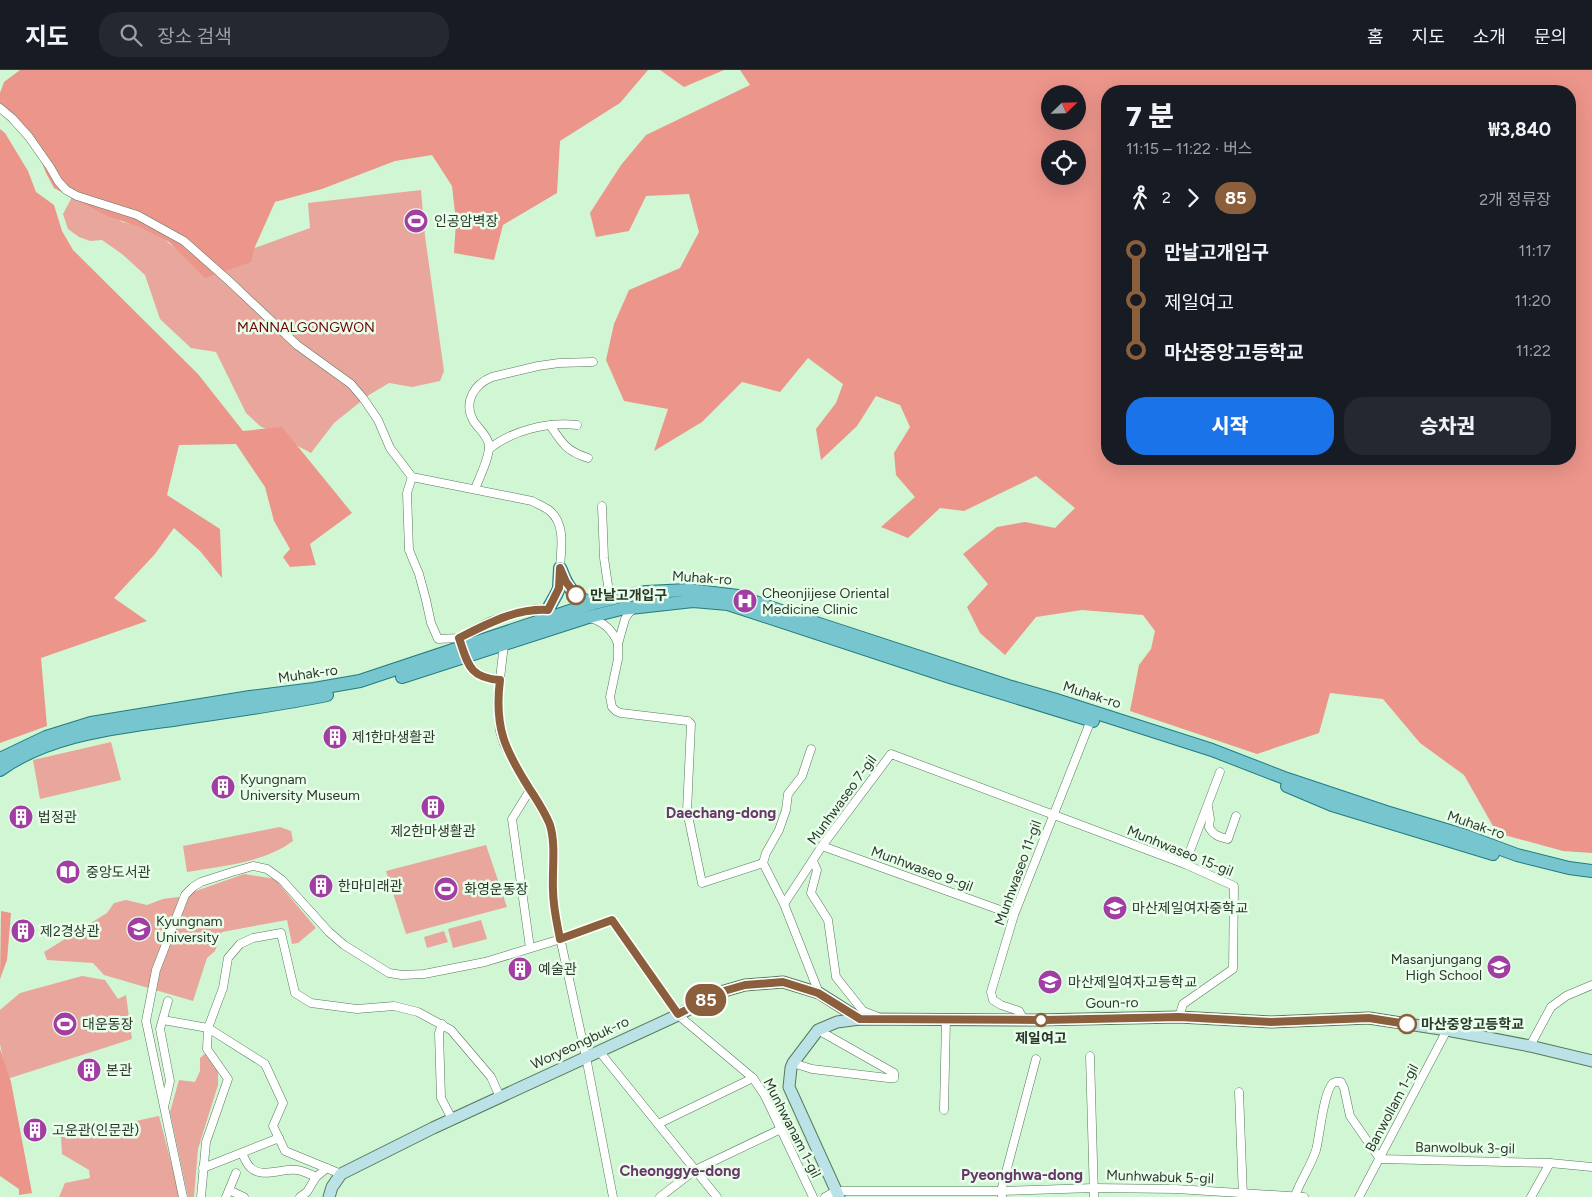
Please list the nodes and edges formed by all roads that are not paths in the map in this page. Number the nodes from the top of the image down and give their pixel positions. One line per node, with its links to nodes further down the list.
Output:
1 (0, 108): 7 (street)
2 (593, 362): 5 (street)
3 (550, 425): 4 (street); 5 (street); 6 (street)
4 (577, 426)
5 (489, 450): 8 (street)
6 (588, 458)
7 (412, 477): 8 (street); 16 (street)
8 (475, 489): 10 (street)
9 (602, 506): 11 (street)
10 (560, 568): 12 (main road); 14 (main road)
11 (610, 599): 12 (main road, Muhak-ro); 33 (main road, Muhak-ro)
12 (591, 604): 14 (main road, Muhak-ro)
13 (636, 607): 15 (main road, Muhak-ro); 18 (street); 20 (main road, Muhak-ro)
14 (545, 615): 16 (street); 22 (main road, Muhak-ro)
15 (587, 617): 17 (main road, Muhak-ro); 18 (street)
16 (459, 638): 19 (street, bridge)
17 (504, 644): 19 (street); 23 (main road, Muhak-ro)
18 (618, 644): 31 (street)
19 (500, 680): 25 (street)
20 (1091, 720): 27 (street, Munhwaseo 11-gil); 34 (main road, Muhak-ro)
21 (811, 749): 31 (street)
22 (0, 760)
23 (0, 770)
24 (1220, 772): 26 (street)
25 (530, 790): 37 (street); 38 (street)
26 (1208, 805): 28 (street); 32 (street)
27 (1053, 815): 29 (street, Munhwaseo 7-gil); 32 (street, Munhwaseo 15-gil); 36 (street, Munhwaseo 11-gil)
28 (1236, 816)
29 (822, 846): 30 (street, Munhwaseo 7-gil); 36 (street, Munhwaseo 9-gil)
30 (813, 861): 35 (street, Munhwaseo 7-gil); 45 (street)
31 (763, 863): 35 (street)
32 (1185, 864): 43 (street, Munhwaseo 15-gil)
33 (1592, 871)
34 (1592, 878)
35 (784, 904): 40 (street)
36 (1014, 915): 48 (street, Munhwaseo 11-gil)
37 (560, 939): 38 (street); 42 (street, Munhwanam 1-gil); 56 (street)
38 (530, 948): 63 (street)
39 (1592, 985): 53 (street)
40 (818, 993): 42 (main road, Woryeongbuk-ro); 44 (main road, Woryeongbuk-ro)
41 (168, 1001): 47 (street)
42 (678, 1014): 54 (main road, Woryeongbuk-ro); 60 (street, Munhwanam 1-gil)
43 (1179, 1017): 48 (main road, Goun-ro); 52 (main road, Goun-ro)
44 (860, 1019): 45 (main road, Goun-ro); 51 (main road, Goun-ro)
45 (883, 1019): 46 (main road, Goun-ro)
46 (946, 1019): 48 (main road, Goun-ro); 64 (street)
47 (163, 1020): 50 (street); 63 (street)
48 (1024, 1020)
49 (442, 1024): 50 (street); 62 (street); 65 (street)
50 (208, 1028): 68 (street); 73 (street)
51 (818, 1030): 59 (main road); 59 (street)
52 (1447, 1030): 53 (main road, Goun-ro); 70 (street, Banwollam 1-gil)
53 (1530, 1046): 58 (main road, Goun-ro)
54 (599, 1051): 56 (main road, Woryeongbuk-ro); 66 (street)
55 (1090, 1056): 79 (street)
56 (586, 1057): 62 (main road, Woryeongbuk-ro); 91 (street)
57 (1036, 1059): 83 (street)
58 (1592, 1061)
59 (793, 1063): 82 (main road)
60 (754, 1078): 66 (street); 67 (street, Munhwanam 1-gil)
61 (1239, 1092): 84 (street)
62 (500, 1097): 65 (main road, Woryeongbuk-ro)
63 (164, 1108): 86 (street)
64 (944, 1110)
65 (452, 1119): 77 (main road, Woryeongbuk-ro)
66 (658, 1124): 75 (street)
67 (781, 1130): 75 (street); 94 (street, Munhwanam 1-gil)
68 (279, 1138): 69 (street); 74 (street)
69 (242, 1153): 73 (street); 78 (street)
70 (1380, 1159): 71 (street, Banwolbuk 3-gil); 85 (street); 98 (street, Banwollam 1-gil)
71 (1550, 1163): 72 (street, Banwolbuk 3-gil); 99 (street)
72 (1592, 1167)
73 (203, 1168): 87 (street)
74 (327, 1168): 77 (street); 78 (street)
75 (694, 1170): 92 (street); 93 (street)
76 (236, 1174): 81 (street)
77 (341, 1174): 90 (main road)
78 (316, 1176): 89 (street)
79 (1094, 1188): 80 (street, Munhwabuk 5-gil); 83 (street, Munhwabuk 5-gil); 96 (street)
80 (1175, 1193): 84 (street, Munhwabuk 5-gil)
81 (228, 1194): 88 (street)
82 (838, 1194): 83 (street, Munhwabuk 5-gil); 95 (street)
83 (1002, 1194)
84 (1243, 1195): 85 (street, Munhwabuk 5-gil)
85 (1295, 1196): 97 (street, Munhwabuk 5-gil)
86 (183, 1197)
87 (201, 1197)
88 (244, 1197)
89 (300, 1197)
90 (329, 1197)
91 (613, 1197)
92 (660, 1197)
93 (717, 1197)
94 (813, 1197)
95 (825, 1197)
96 (1094, 1197)
97 (1304, 1197)
98 (1359, 1197)
99 (1531, 1197)

